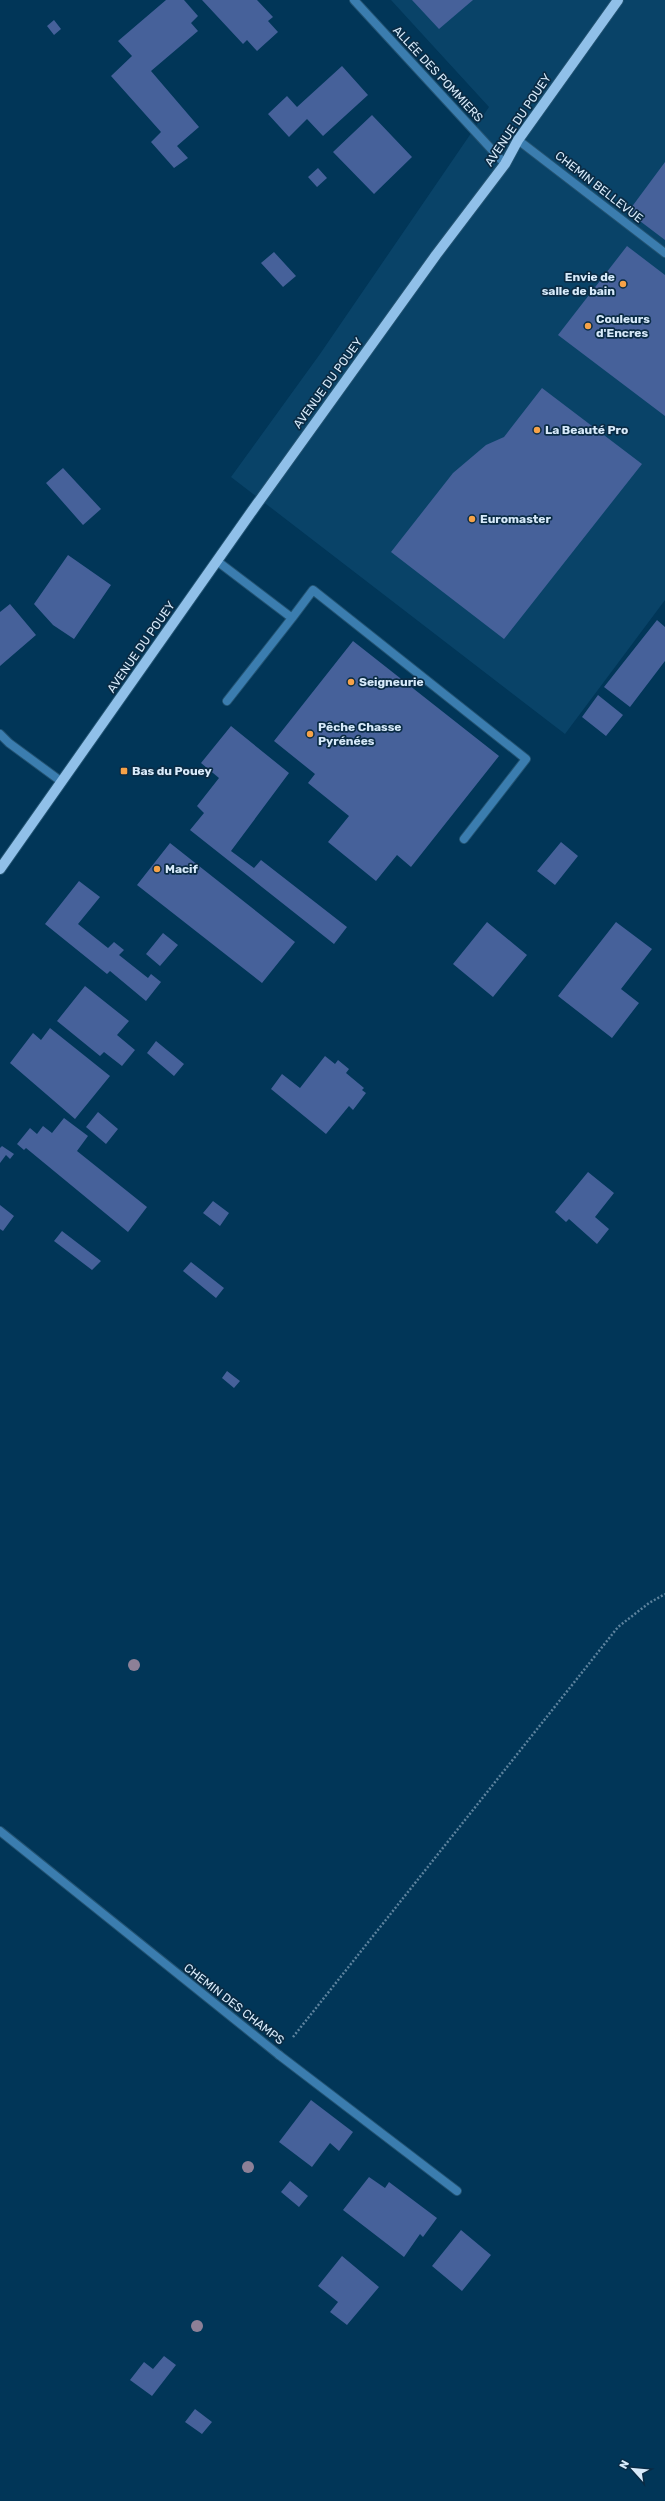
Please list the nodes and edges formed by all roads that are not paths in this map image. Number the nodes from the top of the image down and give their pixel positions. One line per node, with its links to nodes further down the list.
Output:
1 (354, 0): 4 (street, ALLÉE DES POMMIERS)
2 (618, 0): 3 (main road, AVENUE DU POUEY)
3 (518, 140): 4 (main road, AVENUE DU POUEY); 5 (street, CHEMIN BELLEVUE)
4 (505, 164): 6 (main road, AVENUE DU POUEY)
5 (665, 254)
6 (217, 561): 7 (street); 10 (main road, AVENUE DU POUEY)
7 (292, 618): 8 (street); 11 (street)
8 (227, 701)
9 (0, 734): 10 (street)
10 (62, 782): 12 (main road, AVENUE DU POUEY)
11 (464, 839)
12 (0, 869)
13 (0, 1831): 14 (street, CHEMIN DES CHAMPS)
14 (457, 2191)

